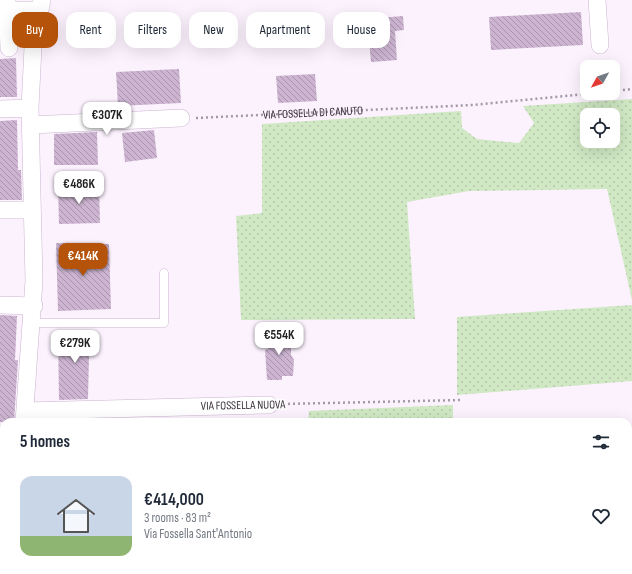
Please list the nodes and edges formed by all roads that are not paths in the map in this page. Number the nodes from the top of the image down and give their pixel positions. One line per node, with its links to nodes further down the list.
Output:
1 (597, 0): 4 (street)
2 (7, 5): 3 (street); 5 (street)
3 (41, 5)
4 (600, 45)
5 (4, 48)
6 (33, 48): 7 (street)
7 (30, 108): 8 (street); 10 (street)
8 (0, 109)
9 (181, 118): 10 (street)
10 (31, 125): 12 (street)
11 (0, 210): 12 (street)
12 (32, 210): 15 (street)
13 (164, 273): 16 (lane)
14 (0, 305): 15 (street)
15 (34, 306): 16 (street)
16 (32, 323): 18 (street)
17 (269, 405): 18 (street, VIA FOSSELLA NUOVA)
18 (24, 416)

